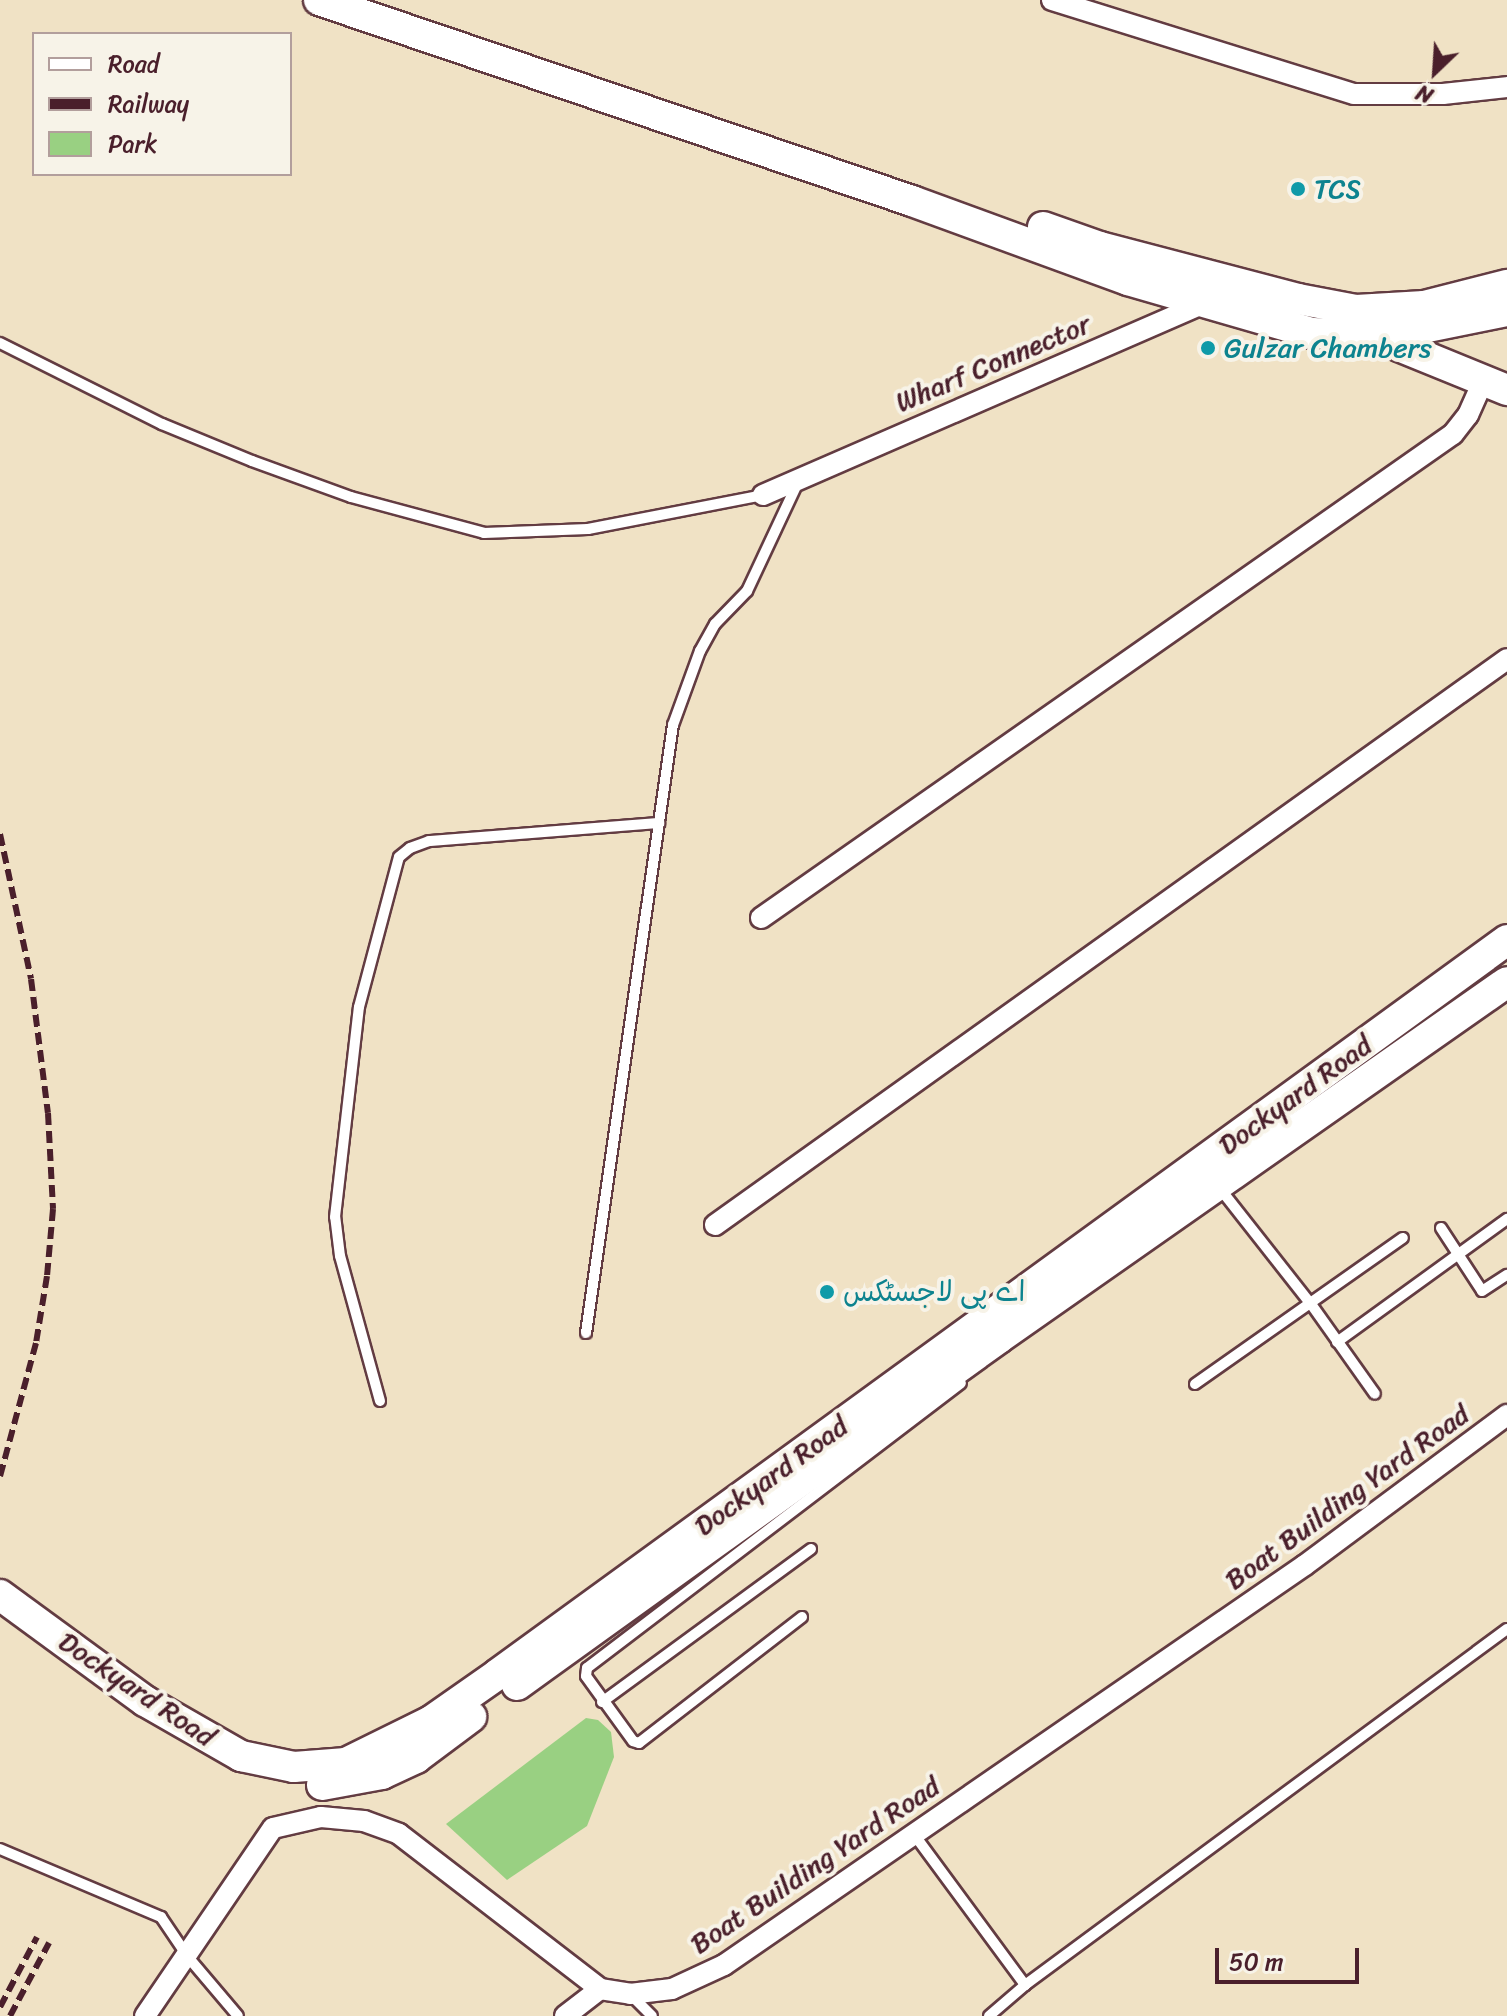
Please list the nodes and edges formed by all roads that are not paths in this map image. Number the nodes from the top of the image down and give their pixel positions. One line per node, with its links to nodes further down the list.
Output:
1 (319, 0): 7 (street)
2 (376, 0): 5 (street)
3 (1052, 0): 4 (street)
4 (1507, 87)
5 (1246, 285): 7 (street, Wharf Connector); 9 (street)
6 (1507, 285): 10 (street)
7 (1203, 303): 9 (street); 13 (street, Wharf Connector)
8 (1507, 311): 10 (street)
9 (1314, 318): 10 (street); 10 (street)
10 (1380, 324): 12 (street)
11 (0, 343): 14 (lane)
12 (1495, 386): 17 (street)
13 (802, 475): 14 (street, Wharf Connector); 16 (lane)
14 (763, 495)
15 (1507, 659): 22 (street)
16 (659, 823): 28 (lane); 34 (lane)
17 (761, 918)
18 (1507, 940): 29 (street, Dockyard Road)
19 (1507, 982): 20 (street, Dockyard Road)
20 (1217, 1185): 27 (lane); 29 (street, Dockyard Road)
21 (1507, 1219): 25 (lane)
22 (715, 1225)
23 (1441, 1228): 25 (lane)
24 (1403, 1238): 27 (lane)
25 (1458, 1255): 26 (lane); 30 (lane)
26 (1507, 1275)
27 (1311, 1304): 30 (lane); 32 (lane)
28 (586, 1333)
29 (998, 1335): 37 (street, Dockyard Road); 38 (street, Dockyard Road)
30 (1337, 1342): 33 (lane)
31 (973, 1374): 41 (lane)
32 (1195, 1384)
33 (1375, 1394)
34 (380, 1401)
35 (1507, 1415): 42 (street, Boat Building Yard Road)
36 (811, 1549): 41 (lane)
37 (0, 1595)
38 (0, 1613)
39 (802, 1617): 41 (lane)
40 (1507, 1629): 45 (lane)
41 (602, 1702)
42 (913, 1833): 45 (lane); 47 (street, Boat Building Yard Road)
43 (0, 1849): 44 (lane)
44 (188, 1957): 46 (street, Boat Building Yard Road); 48 (street, Boat Building Yard Road); 49 (lane)
45 (1025, 1985): 52 (lane)
46 (600, 1989): 47 (street, Boat Building Yard Road); 50 (street)
47 (630, 1994): 51 (lane)
48 (145, 2016)
49 (238, 2016)
50 (565, 2016)
51 (652, 2016)
52 (989, 2016)

